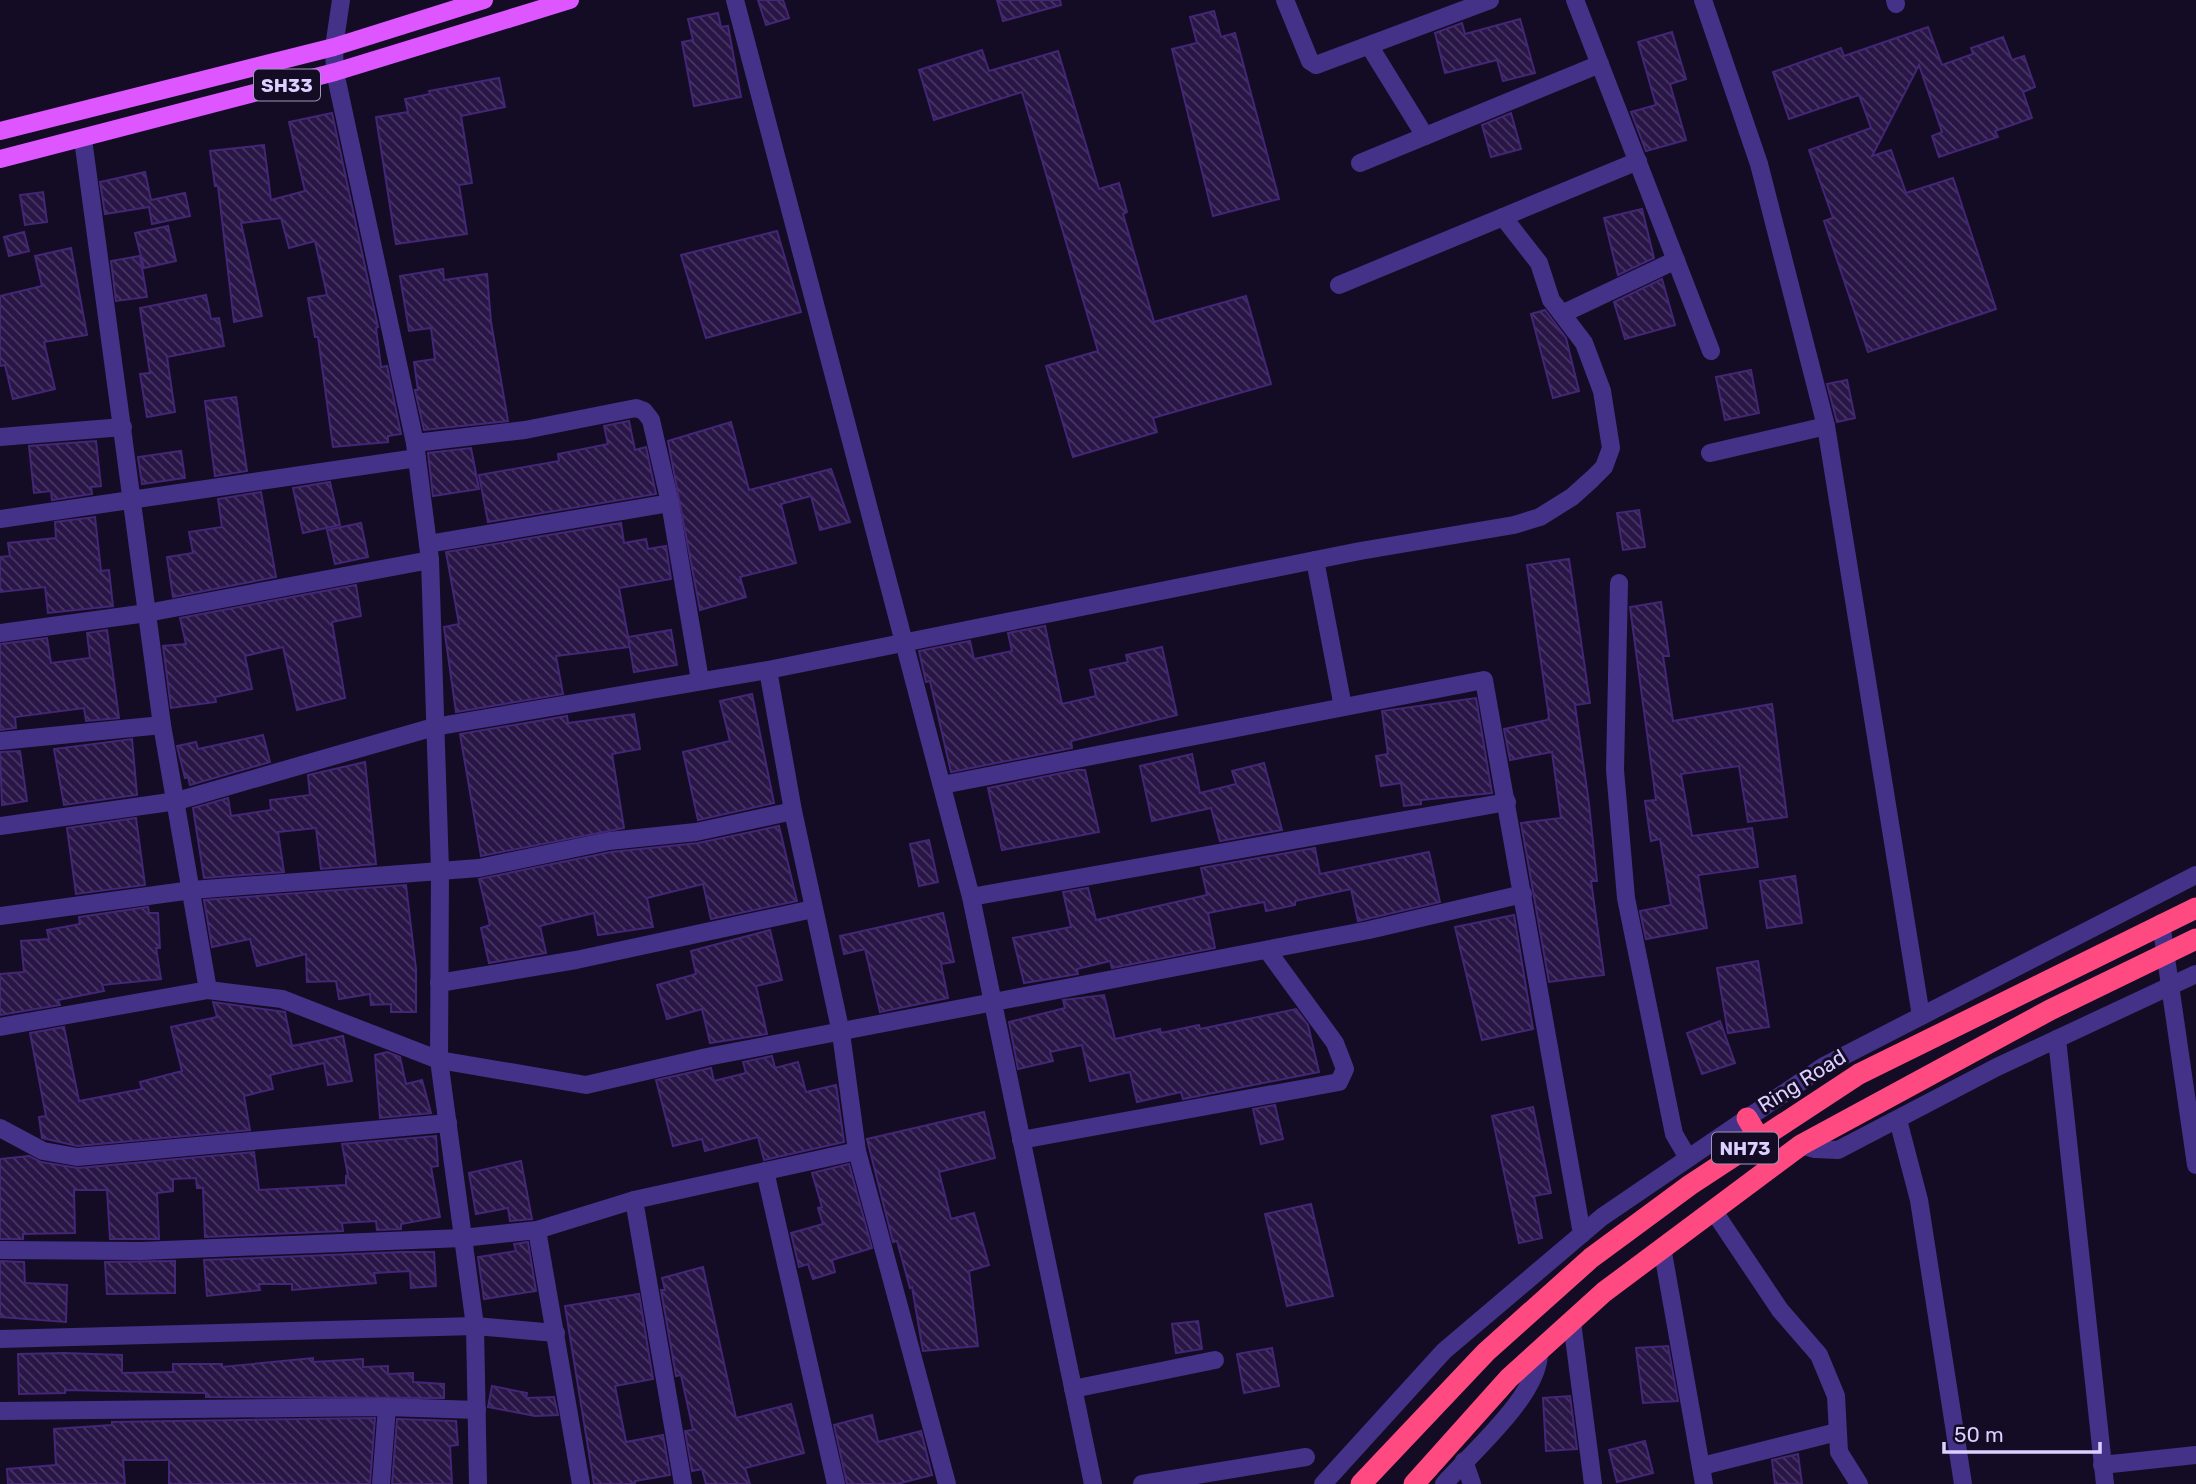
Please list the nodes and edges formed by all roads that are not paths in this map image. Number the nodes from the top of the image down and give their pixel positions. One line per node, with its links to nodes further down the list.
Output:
1 (341, 0): 9 (street)
2 (484, 0): 9 (main road, SH33)
3 (570, 0): 12 (main road, SH33)
4 (735, 0): 37 (street)
5 (1285, 0): 10 (street)
6 (1490, 0): 10 (street)
7 (1576, 0): 11 (street)
8 (1703, 0): 24 (street)
9 (334, 47): 12 (street); 13 (main road, SH33)
10 (1370, 47): 14 (street)
11 (1600, 64): 14 (street); 17 (street)
12 (335, 72): 15 (main road, SH33); 27 (street)
13 (0, 131)
14 (1424, 136): 18 (street)
15 (83, 139): 16 (main road, SH33); 25 (street)
16 (0, 159)
17 (1638, 161): 19 (street); 20 (street)
18 (1360, 163)
19 (1503, 217): 21 (street); 22 (street)
20 (1676, 260): 22 (street); 23 (street)
21 (1339, 285)
22 (1562, 314): 33 (street)
23 (1711, 351)
24 (1826, 426): 28 (street); 66 (street)
25 (123, 427): 26 (street); 29 (street)
26 (0, 437)
27 (416, 451): 29 (street); 30 (street); 32 (street)
28 (1710, 453)
29 (132, 498): 31 (street); 35 (street)
30 (670, 503): 32 (street); 39 (street)
31 (0, 519)
32 (429, 552): 35 (street); 42 (street)
33 (1315, 560): 37 (street); 40 (street)
34 (1619, 583): 79 (street)
35 (147, 613): 36 (street); 41 (street)
36 (0, 633)
37 (905, 642): 38 (street); 44 (street)
38 (768, 670): 39 (street); 47 (street)
39 (699, 680): 42 (street)
40 (1343, 707): 44 (street); 46 (street)
41 (162, 724): 43 (street); 45 (street)
42 (434, 727): 45 (street); 49 (street)
43 (0, 741)
44 (942, 785): 53 (street)
45 (177, 801): 48 (street); 51 (street)
46 (1507, 802): 52 (street); 53 (street)
47 (793, 811): 49 (street); 55 (street)
48 (0, 826)
49 (440, 870): 51 (street); 62 (street)
50 (2196, 875): 66 (street)
51 (192, 890): 56 (street); 64 (street)
52 (1523, 894): 59 (street); 85 (street)
53 (971, 897): 65 (street)
54 (2196, 908): 57 (highway, Ring Road / NH73)
55 (813, 909): 62 (street); 68 (street)
56 (0, 916)
57 (2161, 923): 60 (street); 75 (highway, Ring Road / NH73)
58 (2196, 939): 60 (highway, NH73)
59 (1267, 950): 65 (street); 76 (street)
60 (2166, 952): 63 (street); 77 (highway, NH73)
61 (2196, 974): 63 (street)
62 (439, 983): 70 (street)
63 (2170, 986): 69 (street); 80 (street)
64 (208, 990): 67 (street); 70 (street)
65 (993, 1004): 68 (street); 76 (street)
66 (1921, 1016): 71 (street)
67 (0, 1027)
68 (841, 1033): 70 (street); 78 (street)
69 (2057, 1039): 72 (street); 103 (street)
70 (439, 1060): 73 (street)
71 (1747, 1118): 75 (highway); 79 (street)
72 (1898, 1119): 77 (street); 121 (street)
73 (449, 1123): 74 (street); 86 (street)
74 (0, 1128)
75 (1759, 1138): 114 (highway, Ring Road / NH73)
76 (1021, 1140): 95 (street)
77 (1801, 1145): 83 (highway, NH73)
78 (857, 1150): 81 (street); 110 (street)
79 (1688, 1158): 85 (street)
80 (2196, 1165)
81 (765, 1171): 82 (street); 109 (street)
82 (634, 1200): 84 (street); 108 (street)
83 (1713, 1210): 87 (highway, NH73); 99 (street)
84 (537, 1230): 86 (street); 91 (street)
85 (1582, 1234): 113 (street)
86 (462, 1238): 88 (street); 90 (street)
87 (1662, 1247): 89 (highway, NH73); 104 (street)
88 (0, 1250)
89 (1573, 1322): 93 (highway, NH73); 118 (street)
90 (475, 1326): 91 (street); 92 (street); 97 (street)
91 (556, 1334): 107 (street)
92 (0, 1339)
93 (1539, 1352): 102 (street); 115 (highway, NH73)
94 (1215, 1360): 95 (street)
95 (1073, 1389): 111 (street)
96 (387, 1407): 97 (street); 98 (street); 105 (street)
97 (477, 1410): 106 (street)
98 (0, 1411)
99 (1837, 1432): 104 (street); 120 (street)
100 (2196, 1455): 103 (street)
101 (1306, 1457): 112 (street)
102 (1464, 1461): 116 (street); 117 (street)
103 (2102, 1465): 122 (street)
104 (1702, 1466): 119 (street)
105 (381, 1484)
106 (478, 1484)
107 (581, 1484)
108 (683, 1484)
109 (836, 1484)
110 (947, 1484)
111 (1093, 1484)
112 (1142, 1484)
113 (1324, 1484)
114 (1361, 1484)
115 (1414, 1484)
116 (1444, 1484)
117 (1472, 1484)
118 (1592, 1484)
119 (1704, 1484)
120 (1859, 1484)
121 (1963, 1484)
122 (2105, 1484)

